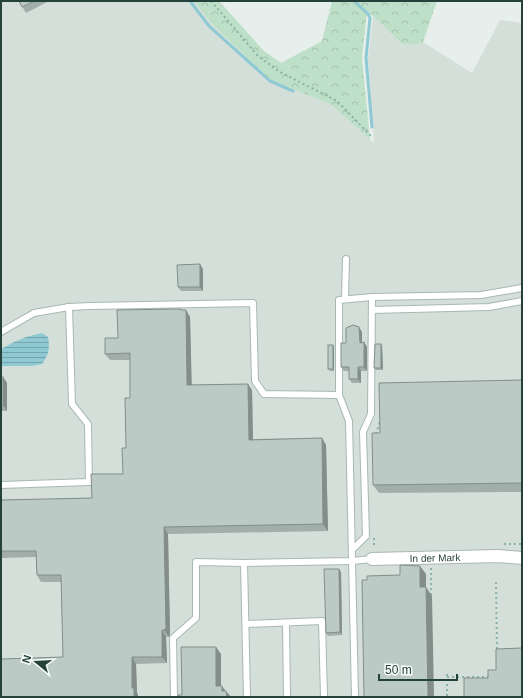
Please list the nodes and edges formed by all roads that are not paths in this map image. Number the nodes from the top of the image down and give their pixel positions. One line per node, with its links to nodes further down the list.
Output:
1 (346, 259): 4 (lane)
2 (522, 288): 3 (lane)
3 (372, 298): 4 (lane); 7 (lane)
4 (342, 299): 9 (lane)
5 (522, 301): 7 (lane)
6 (69, 307): 8 (lane); 9 (lane); 10 (lane)
7 (372, 310): 11 (lane)
8 (1, 332)
9 (339, 395): 11 (lane)
10 (1, 485)
11 (352, 550): 16 (lane)
12 (522, 552): 13 (street, In der Mark)
13 (498, 556): 14 (street, In der Mark); 15 (street, In der Mark)
14 (522, 558)
15 (374, 559): 16 (lane)
16 (352, 561): 17 (lane); 24 (lane)
17 (244, 563): 19 (lane); 20 (lane)
18 (286, 623): 19 (lane); 22 (lane); 23 (lane)
19 (246, 624): 21 (lane)
20 (174, 697)
21 (247, 697)
22 (287, 697)
23 (324, 697)
24 (355, 697)

